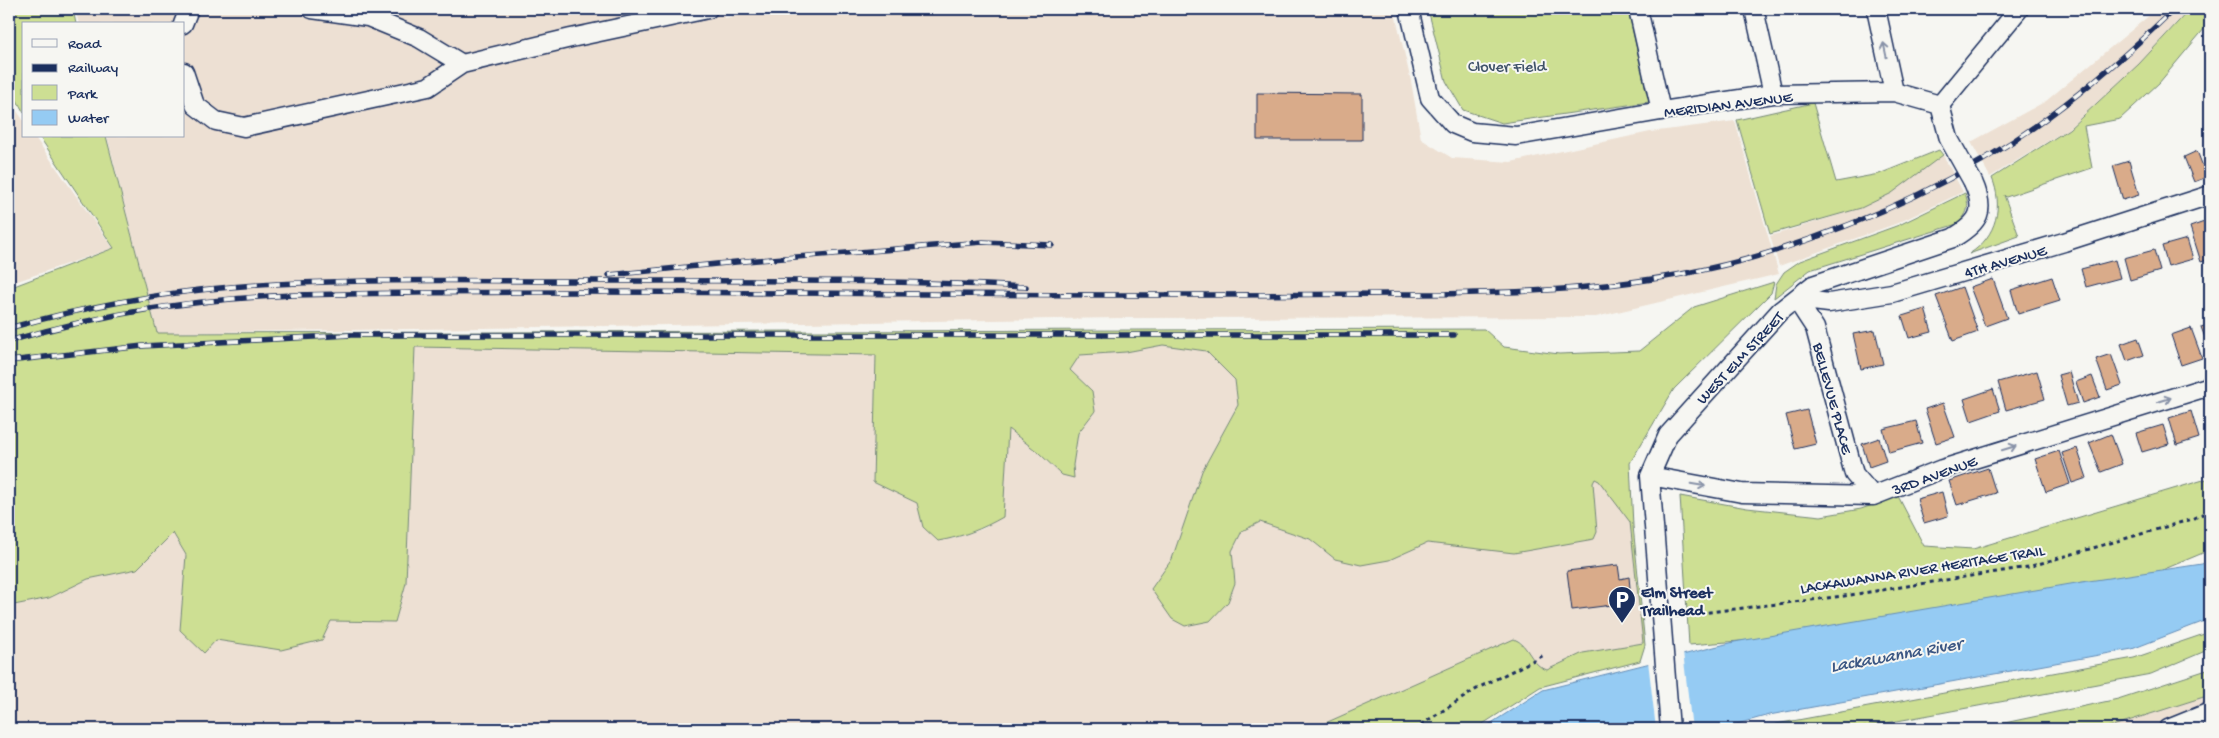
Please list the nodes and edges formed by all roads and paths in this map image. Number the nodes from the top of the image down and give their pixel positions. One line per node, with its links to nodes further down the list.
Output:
1 (189, 9): 10 (street)
2 (312, 9): 11 (street)
3 (708, 9): 11 (street)
4 (1409, 9): 16 (street, MERIDIAN AVENUE)
5 (1638, 9): 16 (street)
6 (1754, 9): 14 (street)
7 (1876, 9): 13 (street, one-way to 7)
8 (2019, 9): 9 (street)
9 (2005, 17): 15 (street)
10 (185, 22)
11 (462, 64): 12 (street)
12 (185, 75)
13 (1894, 92): 14 (street, MERIDIAN AVENUE); 15 (street, MERIDIAN AVENUE)
14 (1772, 94): 16 (street, MERIDIAN AVENUE)
15 (1940, 105): 18 (street, WEST ELM STREET, bridge)
16 (1661, 110)
17 (2210, 195): 18 (street, 4TH AVENUE)
18 (1796, 299): 20 (street, WEST ELM STREET); 21 (street, BELLEVUE PLACE)
19 (2210, 386): 21 (street, 3RD AVENUE, one-way to 19)
20 (1650, 476): 21 (street, 3RD AVENUE, one-way to 21); 23 (street, WEST ELM STREET)
21 (1873, 496)
22 (2210, 511): 23 (path, LACKAWANNA RIVER HERITAGE TRAIL)
23 (1661, 625): 27 (street, WEST ELM STREET)
24 (1544, 655): 26 (path)
25 (2210, 712): 28 (street)
26 (1414, 729)
27 (1670, 729)
28 (2168, 729)

